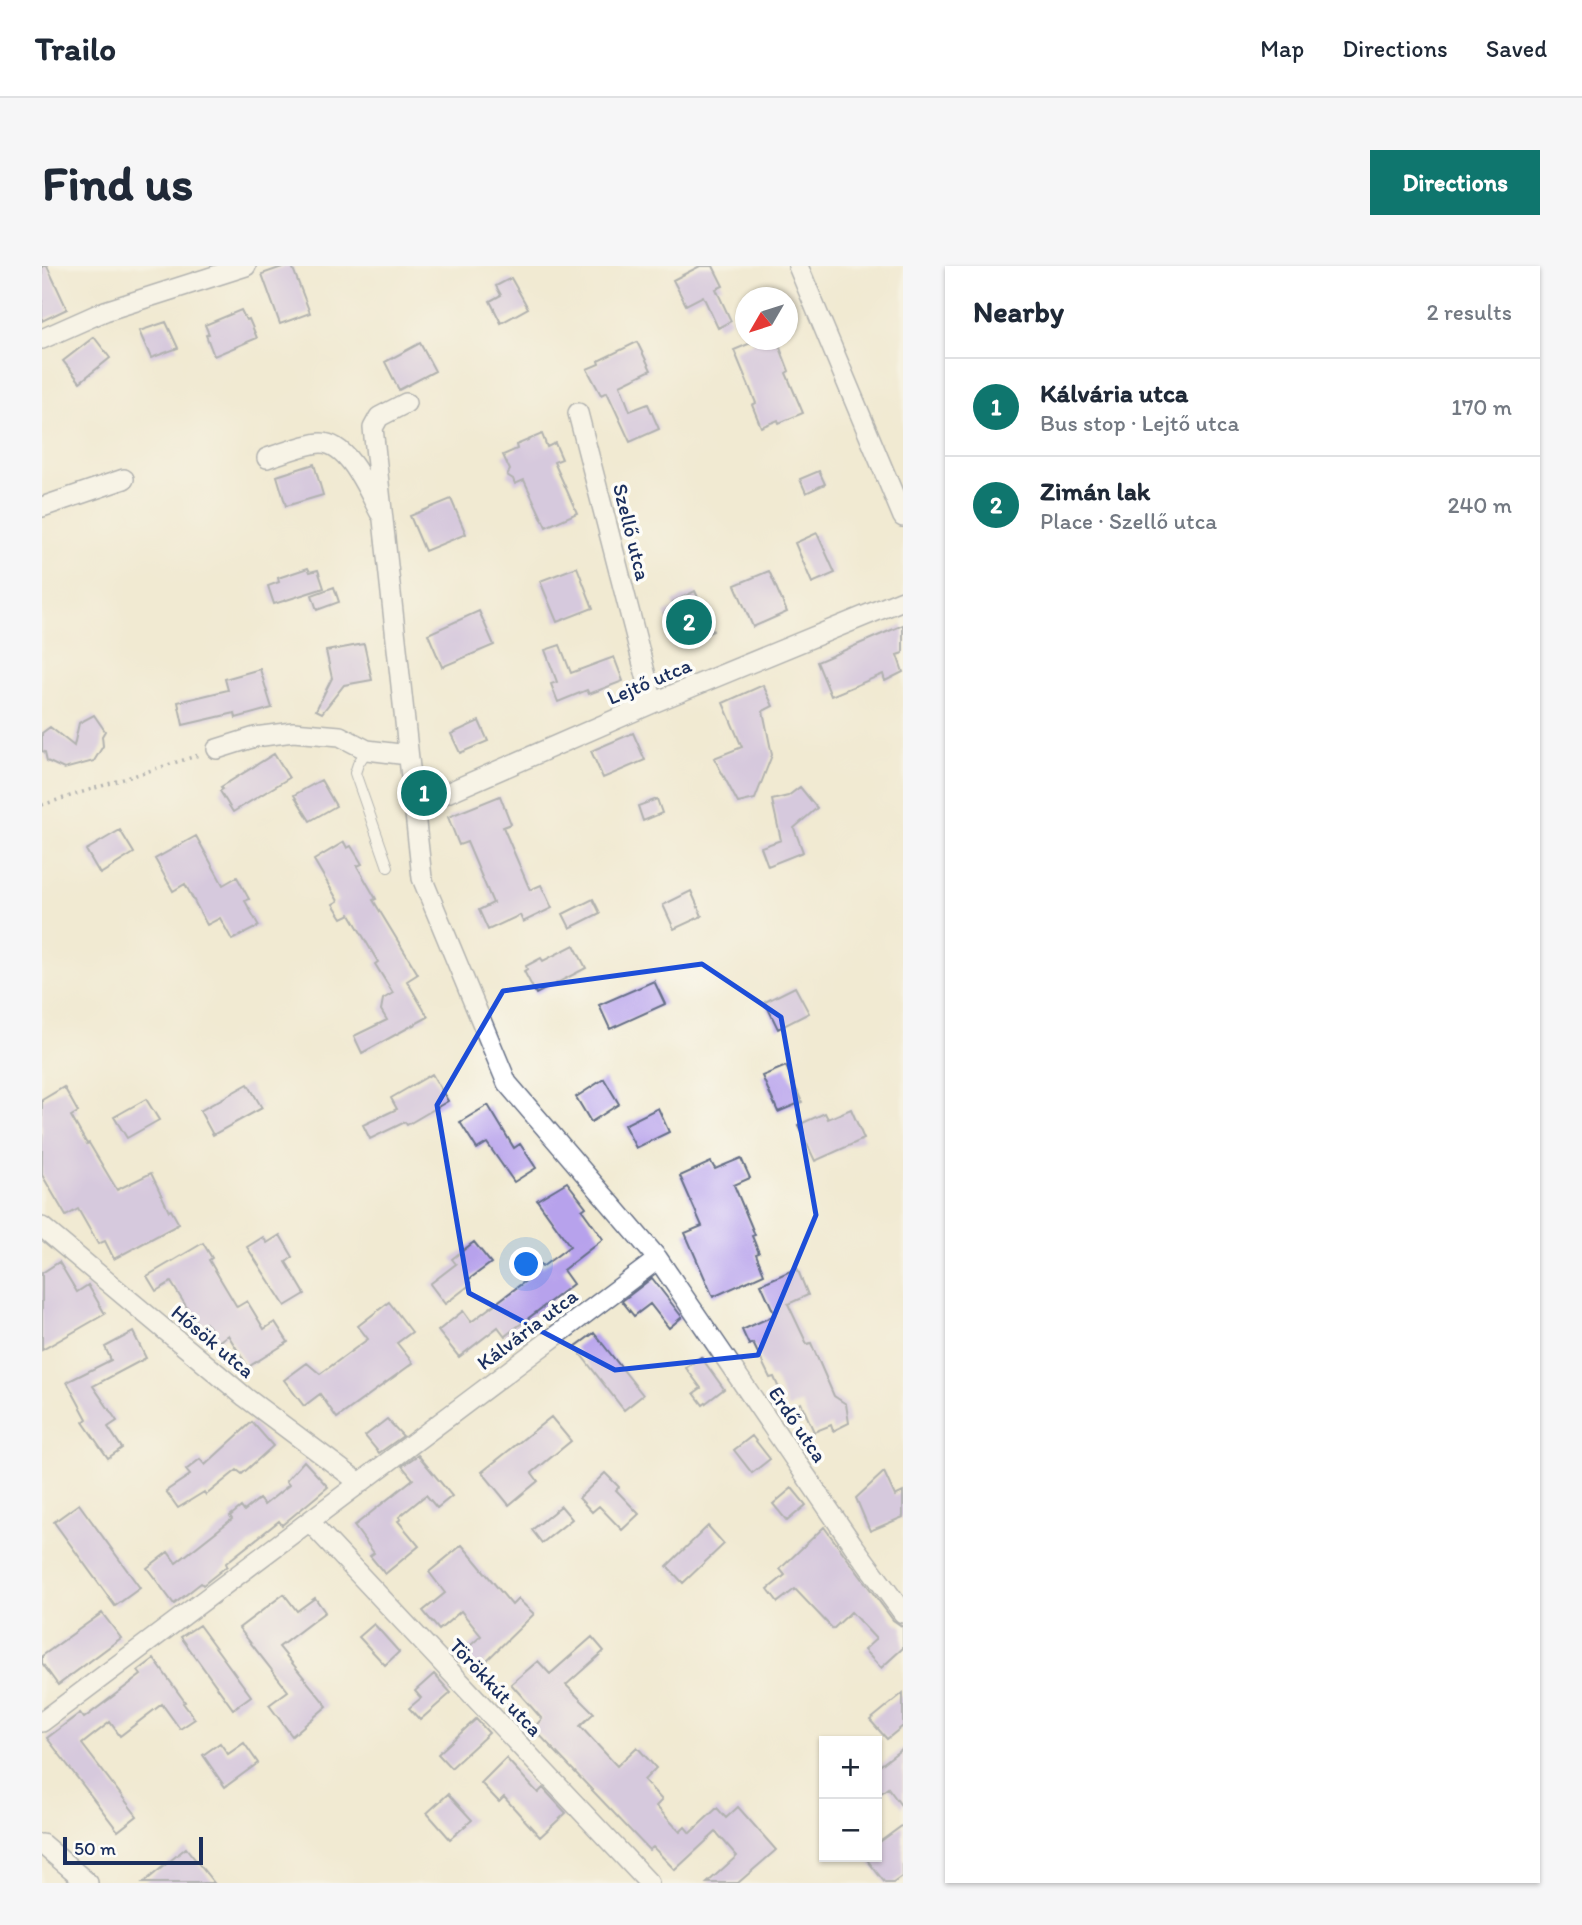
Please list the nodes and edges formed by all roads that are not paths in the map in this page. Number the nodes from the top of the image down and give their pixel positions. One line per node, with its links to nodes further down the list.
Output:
1 (246, 266): 3 (street)
2 (798, 266): 9 (street)
3 (42, 339)
4 (406, 403): 10 (street)
5 (578, 413): 12 (street, Szellő utca)
6 (267, 458): 10 (street)
7 (124, 479): 8 (street)
8 (42, 507)
9 (903, 517)
10 (384, 520): 15 (street)
11 (903, 600): 12 (street, Lejtő utca)
12 (653, 704): 16 (street, Lejtő utca)
13 (217, 749): 14 (street)
14 (368, 750): 15 (street); 17 (lane)
15 (408, 755): 16 (street)
16 (415, 809): 19 (street)
17 (388, 867)
18 (45, 1233): 20 (street, Hősök utca)
19 (658, 1259): 20 (street, Kálvária utca); 22 (street, Erdő utca)
20 (360, 1482): 21 (street, Kálvária utca)
21 (309, 1521): 23 (street, Kálvária utca); 26 (street, Törökkút utca)
22 (903, 1613)
23 (42, 1722)
24 (42, 1844): 25 (street)
25 (88, 1883)
26 (649, 1883)

